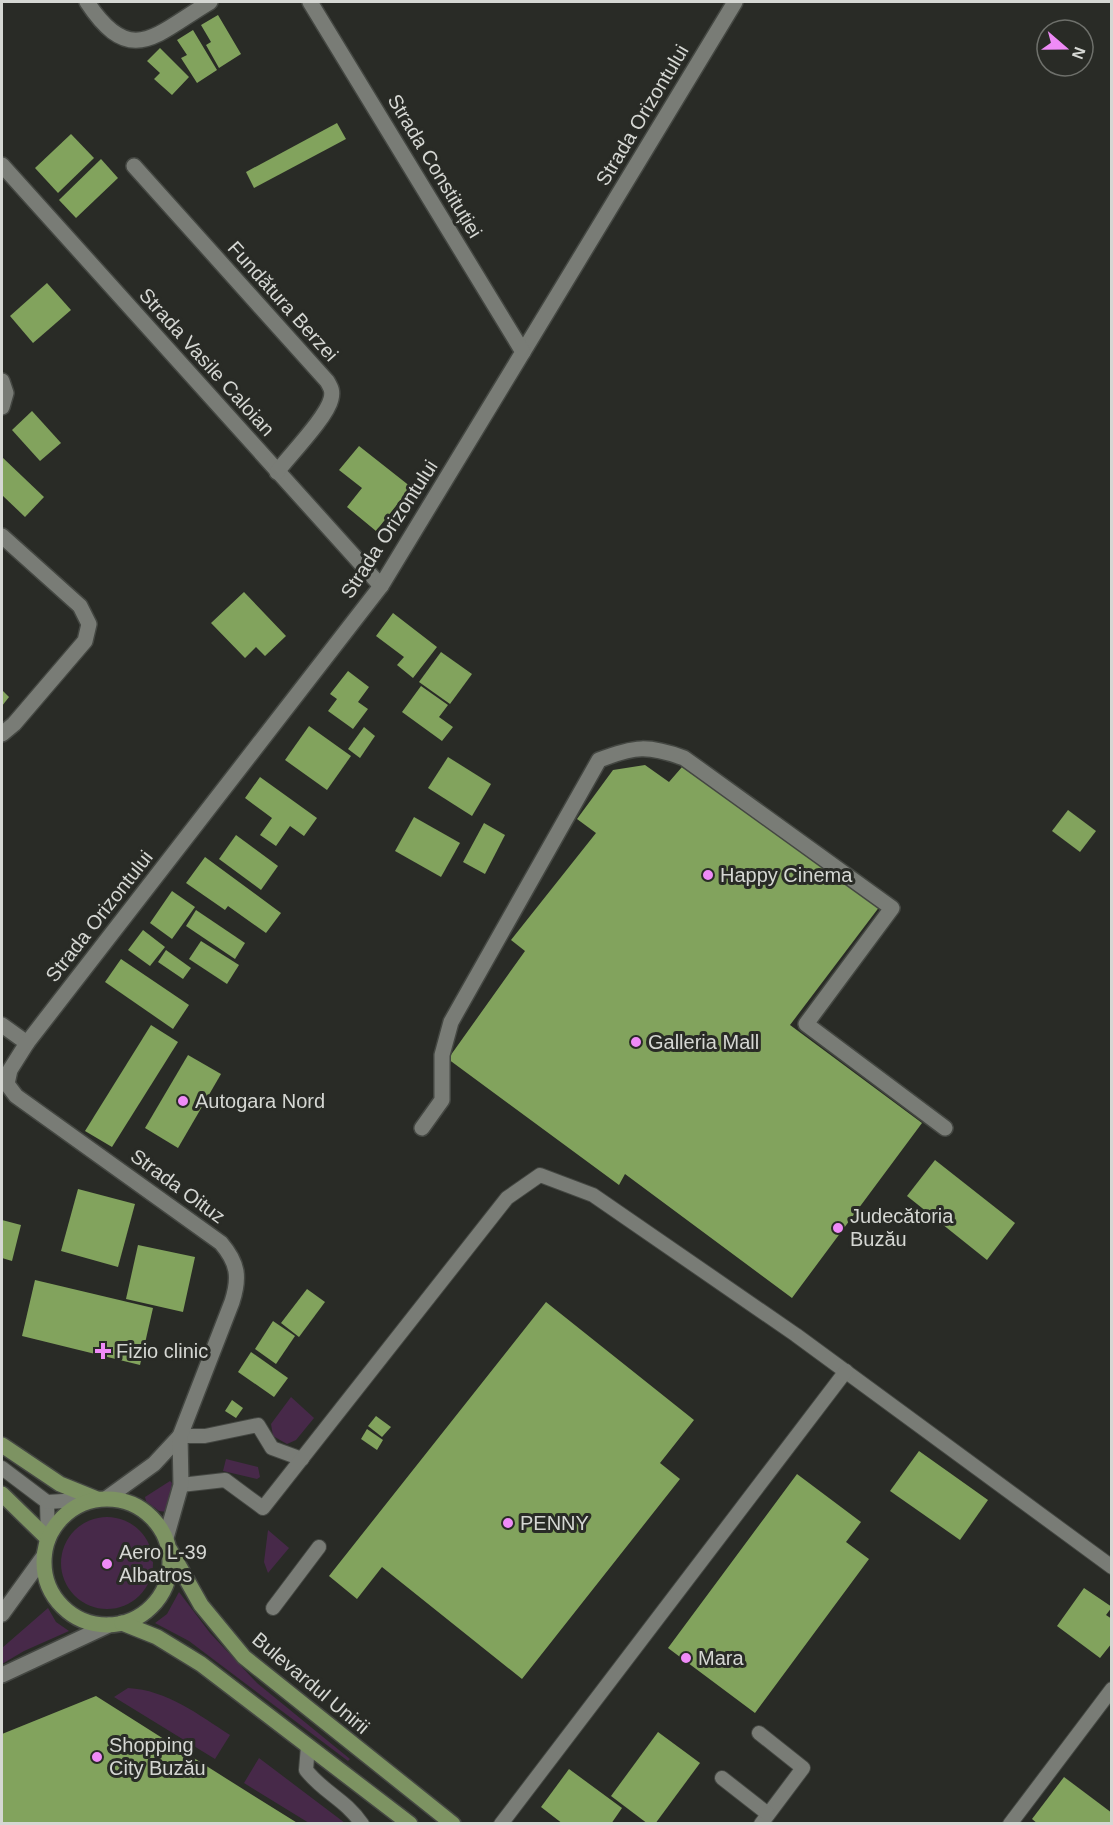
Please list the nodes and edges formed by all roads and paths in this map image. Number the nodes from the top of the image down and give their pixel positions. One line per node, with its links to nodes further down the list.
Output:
1 (87, 2): 2 (street)
2 (210, 2)
3 (310, 2): 7 (street, Strada Constituției)
4 (735, 2): 7 (street, Strada Orizontului)
5 (2, 165): 8 (street, Strada Vasile Caloian)
6 (134, 166): 8 (street, Fundătura Berzei)
7 (524, 352): 10 (street, Strada Orizontului)
8 (277, 471): 10 (street, Strada Vasile Caloian)
9 (2, 536): 11 (street)
10 (381, 586): 13 (street, Strada Orizontului)
11 (2, 734)
12 (2, 1026): 13 (street)
13 (27, 1043): 17 (street, Strada Oituz)
14 (422, 1128): 15 (street)
15 (945, 1128)
16 (846, 1371): 19 (lane); 29 (lane); 42 (lane)
17 (180, 1436): 19 (lane); 21 (street, Strada Oituz); 23 (street, Strada Oituz)
18 (2, 1445): 23 (main road)
19 (302, 1459): 21 (lane)
20 (2, 1468): 24 (lane)
21 (181, 1485): 26 (street, Strada Oituz)
22 (2, 1494): 25 (main road)
23 (102, 1498): 24 (lane); 25 (main road); 26 (main road)
24 (47, 1502): 25 (lane)
25 (48, 1539): 28 (main road)
26 (168, 1544): 32 (main road); 41 (main road, Bulevardul Unirii)
27 (319, 1547): 30 (lane)
28 (44, 1556): 31 (street); 32 (main road)
29 (1112, 1567)
30 (273, 1608)
31 (2, 1614)
32 (116, 1624): 33 (street); 36 (main road)
33 (2, 1676)
34 (1112, 1689): 43 (lane)
35 (759, 1733): 38 (lane)
36 (308, 1746): 39 (lane); 40 (main road)
37 (722, 1778): 38 (lane)
38 (765, 1819)
39 (362, 1824)
40 (410, 1824)
41 (453, 1824)
42 (501, 1824)
43 (1010, 1824)

